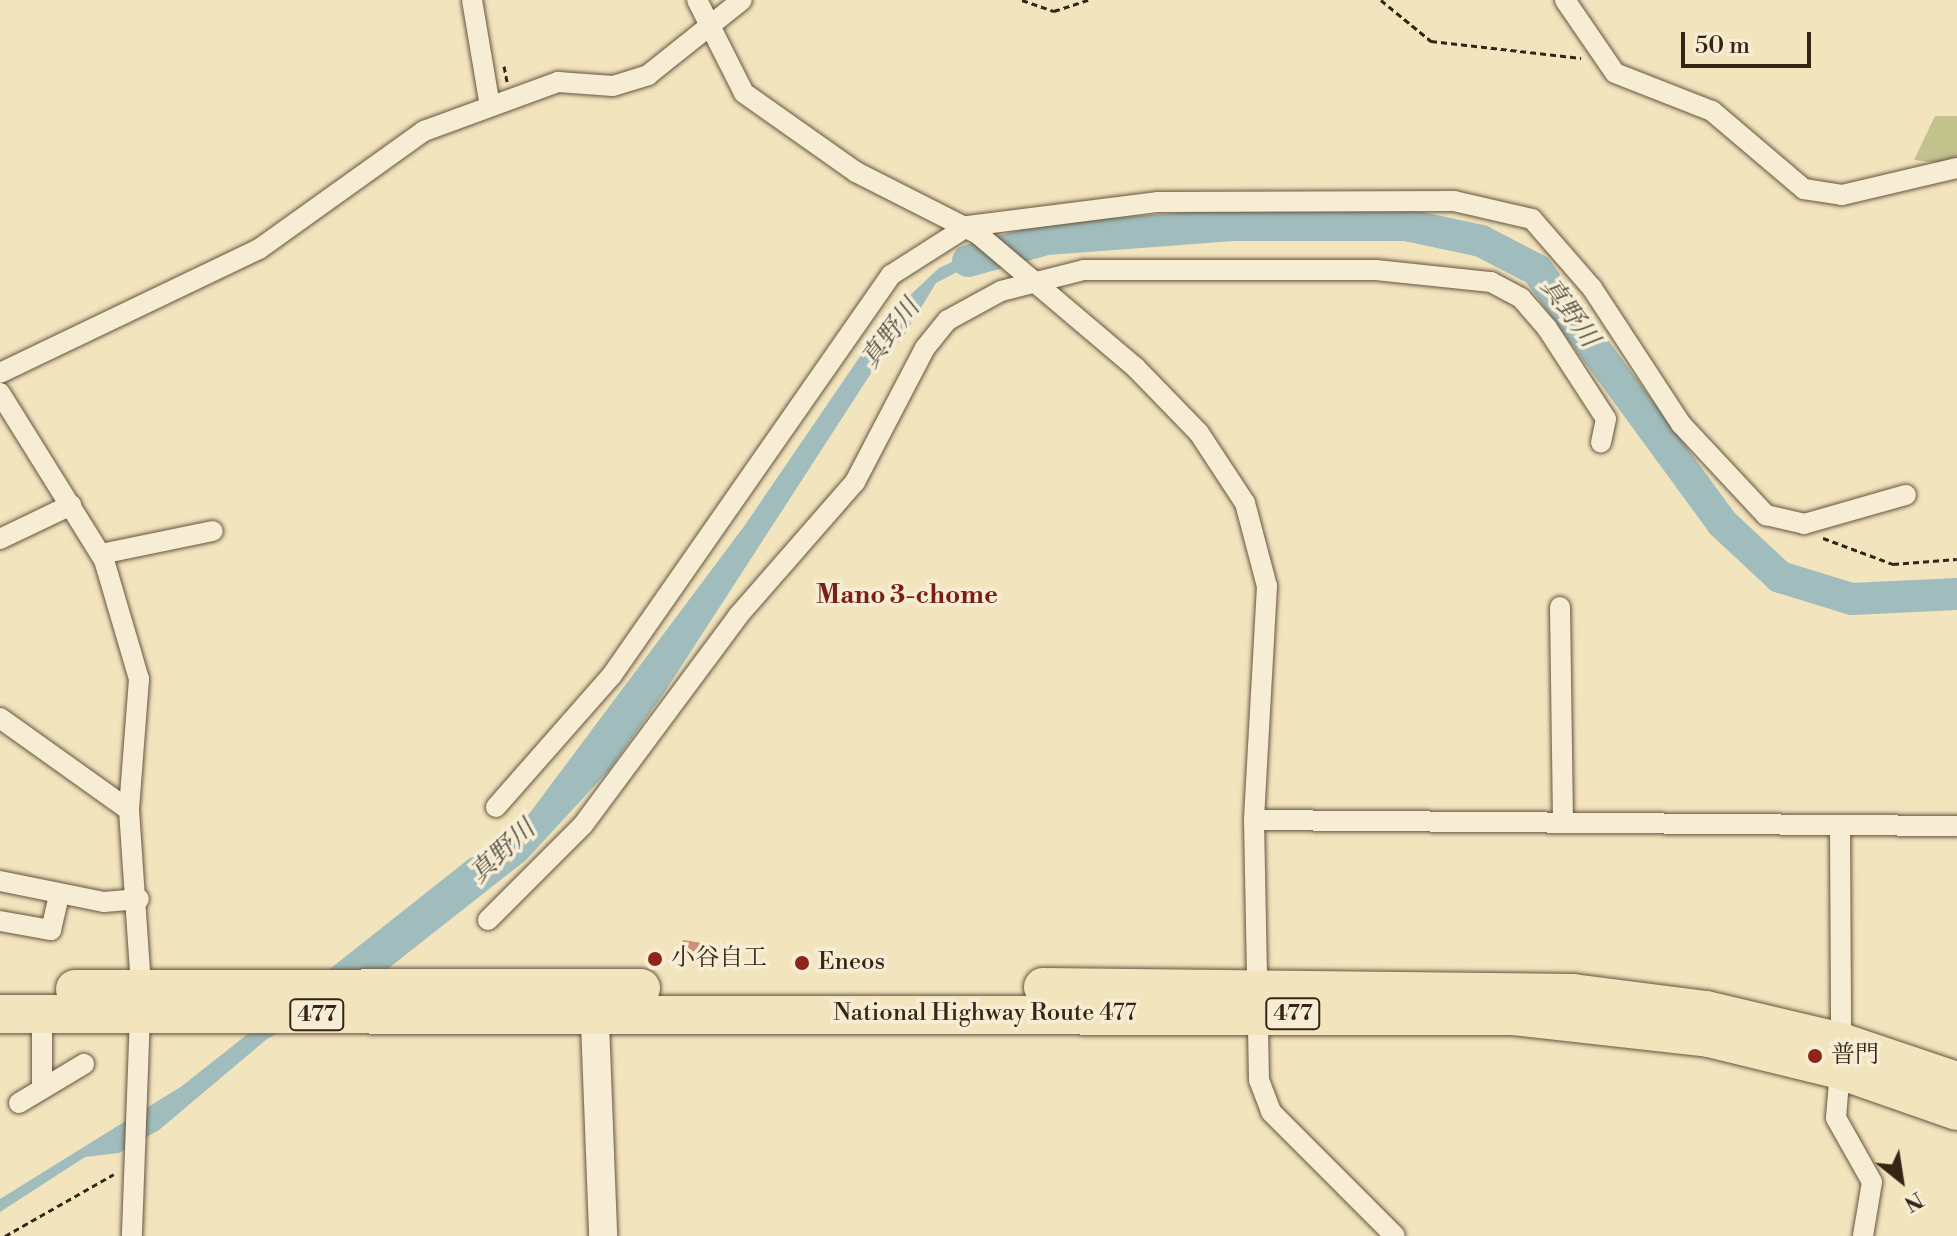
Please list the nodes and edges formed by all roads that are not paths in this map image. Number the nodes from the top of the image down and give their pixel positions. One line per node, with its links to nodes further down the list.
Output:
1 (472, 0): 6 (street)
2 (697, 0): 5 (street)
3 (742, 0): 5 (street)
4 (1565, 0): 7 (street)
5 (708, 30): 6 (street); 8 (street)
6 (490, 106): 10 (street)
7 (1957, 168)
8 (973, 230): 9 (street); 13 (street); 20 (street)
9 (1031, 281): 12 (street); 22 (street); 29 (street)
10 (0, 373)
11 (0, 393): 14 (street)
12 (1601, 442)
13 (1906, 495)
14 (71, 505): 16 (street); 17 (street)
15 (213, 531): 17 (street)
16 (0, 539)
17 (101, 554): 21 (street)
18 (1560, 607): 23 (street)
19 (0, 718): 21 (street)
20 (496, 807)
21 (129, 810): 28 (street)
22 (1254, 820): 23 (street); 32 (street)
23 (1563, 822): 24 (street)
24 (1840, 826): 25 (street); 37 (street)
25 (1957, 826)
26 (0, 881): 27 (street)
27 (59, 894): 28 (street); 30 (street)
28 (139, 899): 33 (street)
29 (488, 920)
30 (0, 921)
31 (0, 988): 33 (highway, National Highway Route 477 / 477)
32 (1258, 1000): 34 (highway, National Highway Route 477 / 477); 37 (highway, National Highway Route 477 / 477); 45 (street)
33 (141, 1001): 34 (highway, National Highway Route 477 / 477); 36 (highway, National Highway Route 477 / 477); 43 (street)
34 (594, 1002): 44 (street)
35 (0, 1014): 36 (highway, National Highway Route 477 / 477)
36 (42, 1014): 40 (street)
37 (1840, 1056): 39 (highway, National Highway Route 477 / 477); 42 (highway, National Highway Route 477 / 477); 46 (street)
38 (84, 1064): 40 (street)
39 (1957, 1081)
40 (42, 1089): 41 (street)
41 (19, 1103)
42 (1957, 1111)
43 (132, 1236)
44 (603, 1236)
45 (1395, 1236)
46 (1863, 1236)

